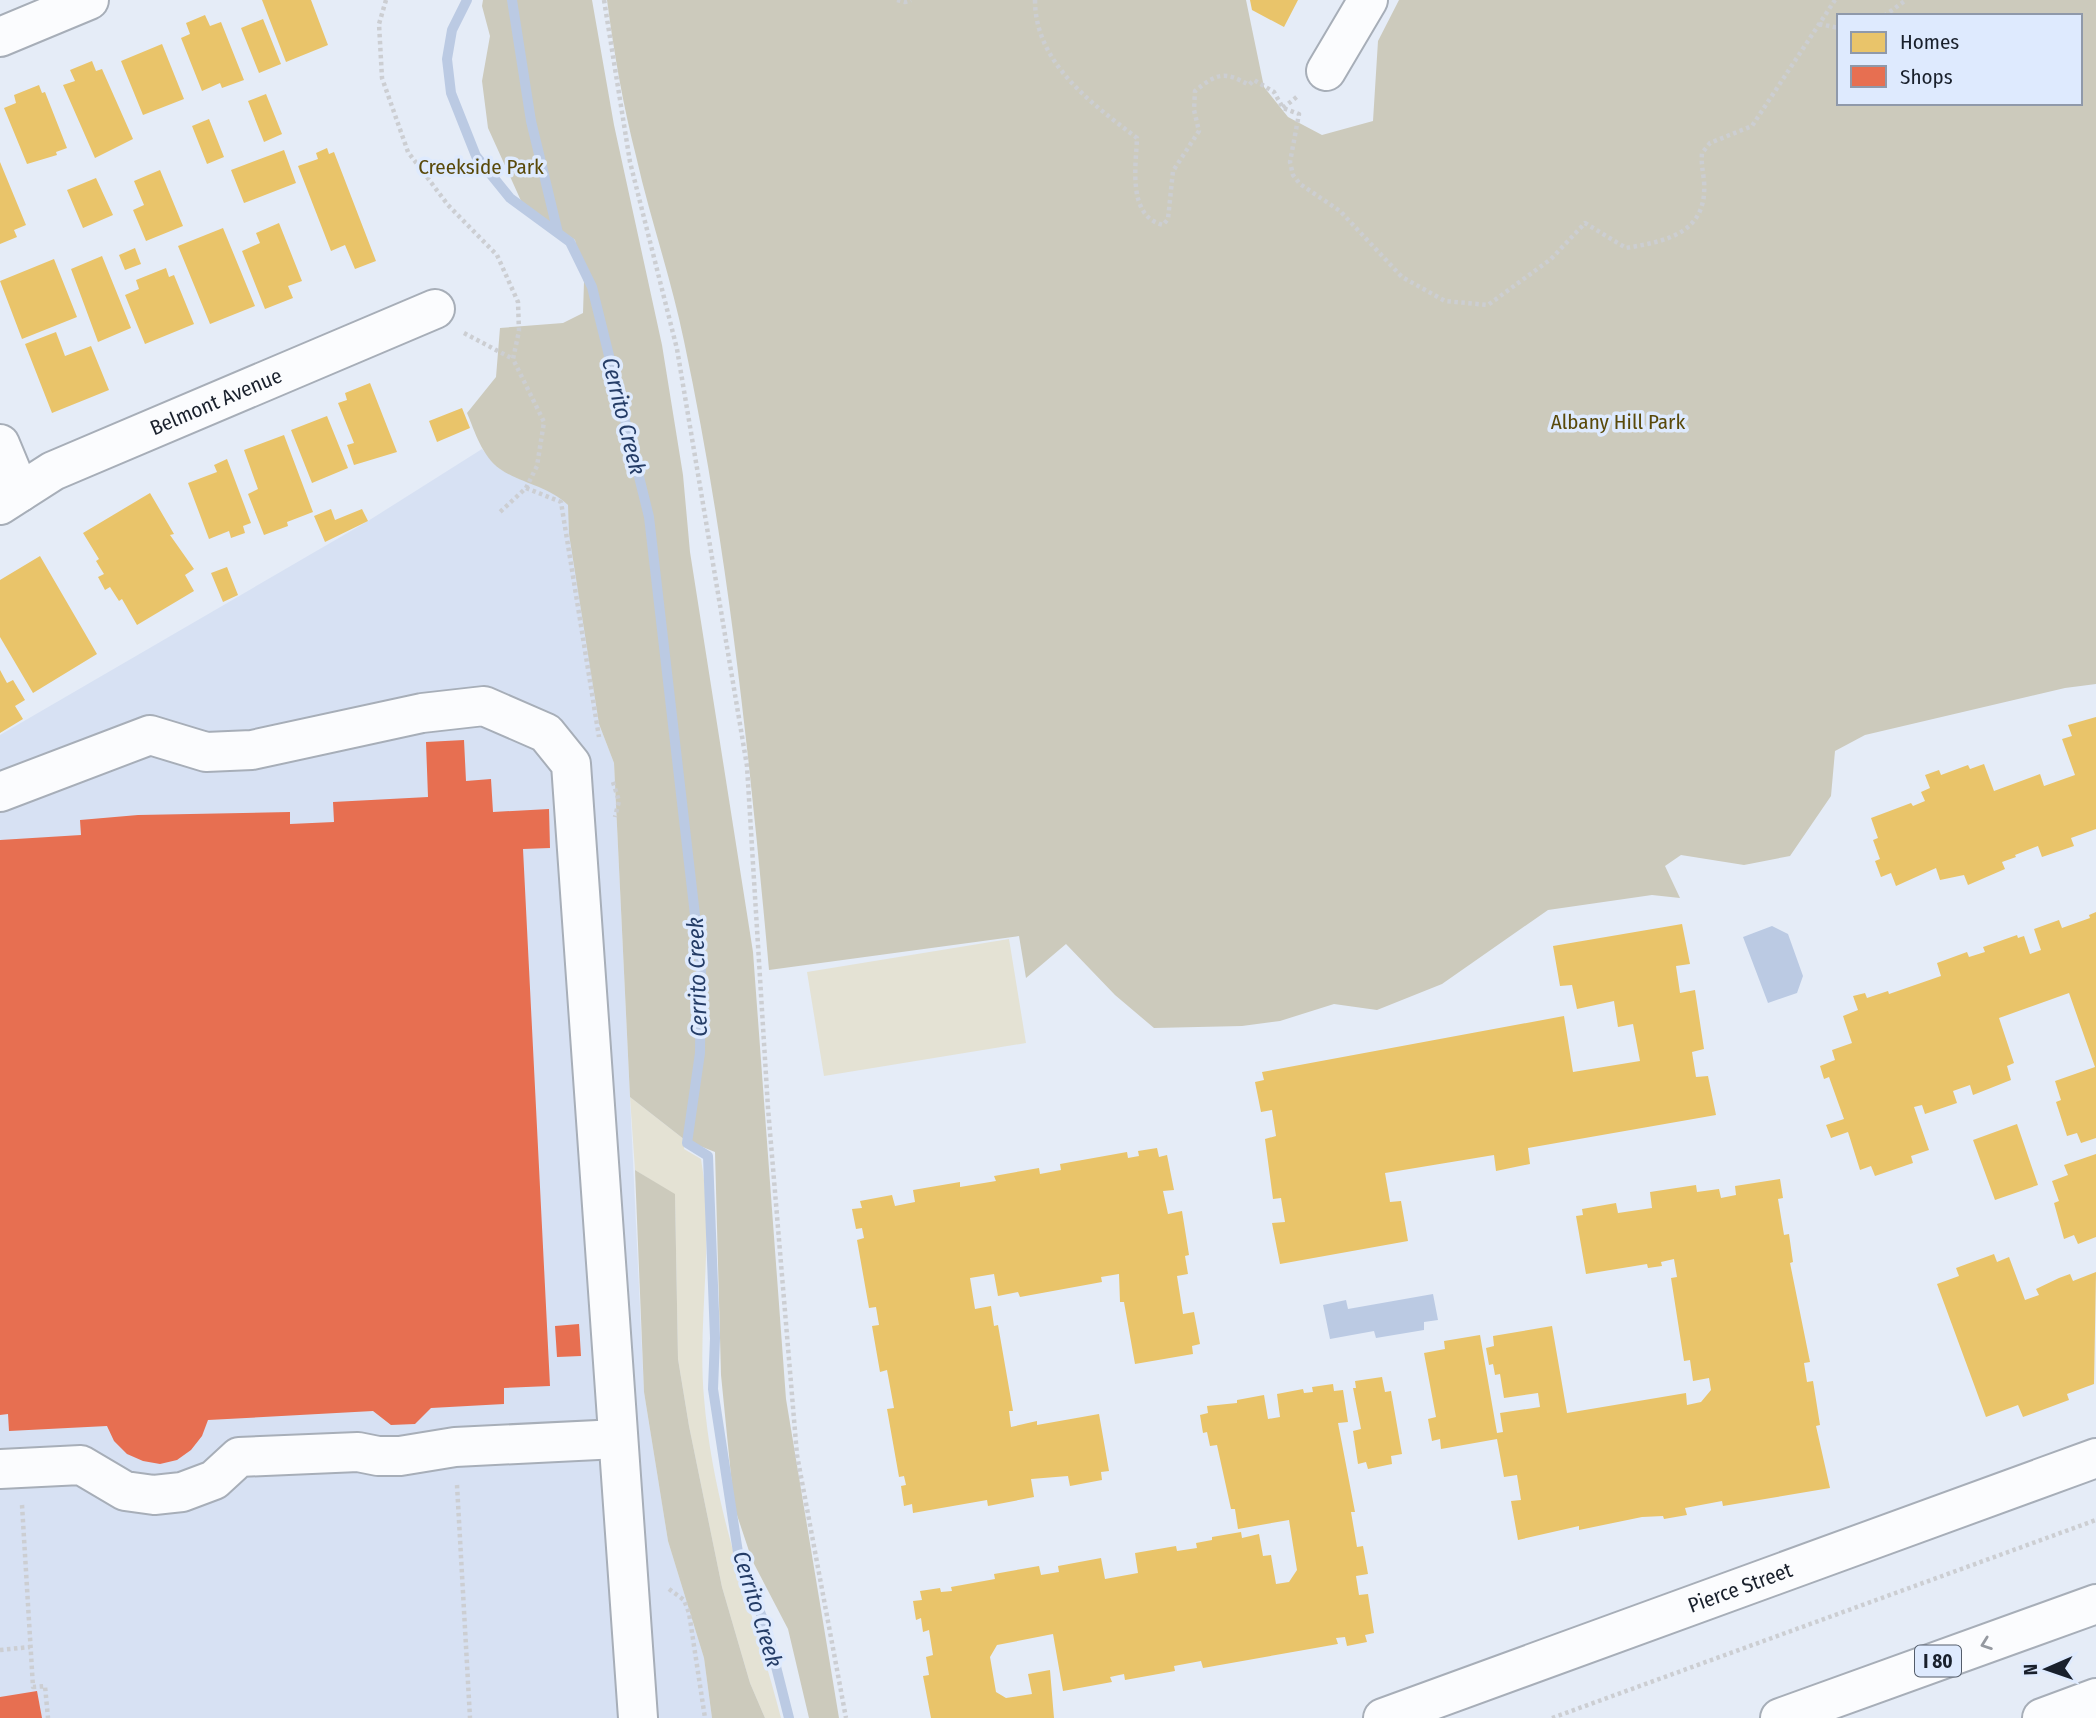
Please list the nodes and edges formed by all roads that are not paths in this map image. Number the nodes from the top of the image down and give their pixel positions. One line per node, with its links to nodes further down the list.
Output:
1 (89, 0): 3 (main road)
2 (1368, 0): 4 (main road)
3 (0, 37)
4 (1326, 71)
5 (435, 309): 7 (main road, Belmont Avenue)
6 (0, 444): 7 (main road)
7 (10, 499)
8 (0, 792): 9 (main road)
9 (618, 1439): 11 (main road); 14 (main road)
10 (2096, 1458): 15 (main road, Pierce Street)
11 (10, 1469)
12 (2096, 1604): 16 (main road, I 80, one-way to 16)
13 (2096, 1698): 17 (main road)
14 (638, 1718)
15 (1383, 1718)
16 (1780, 1718)
17 (2042, 1718)

